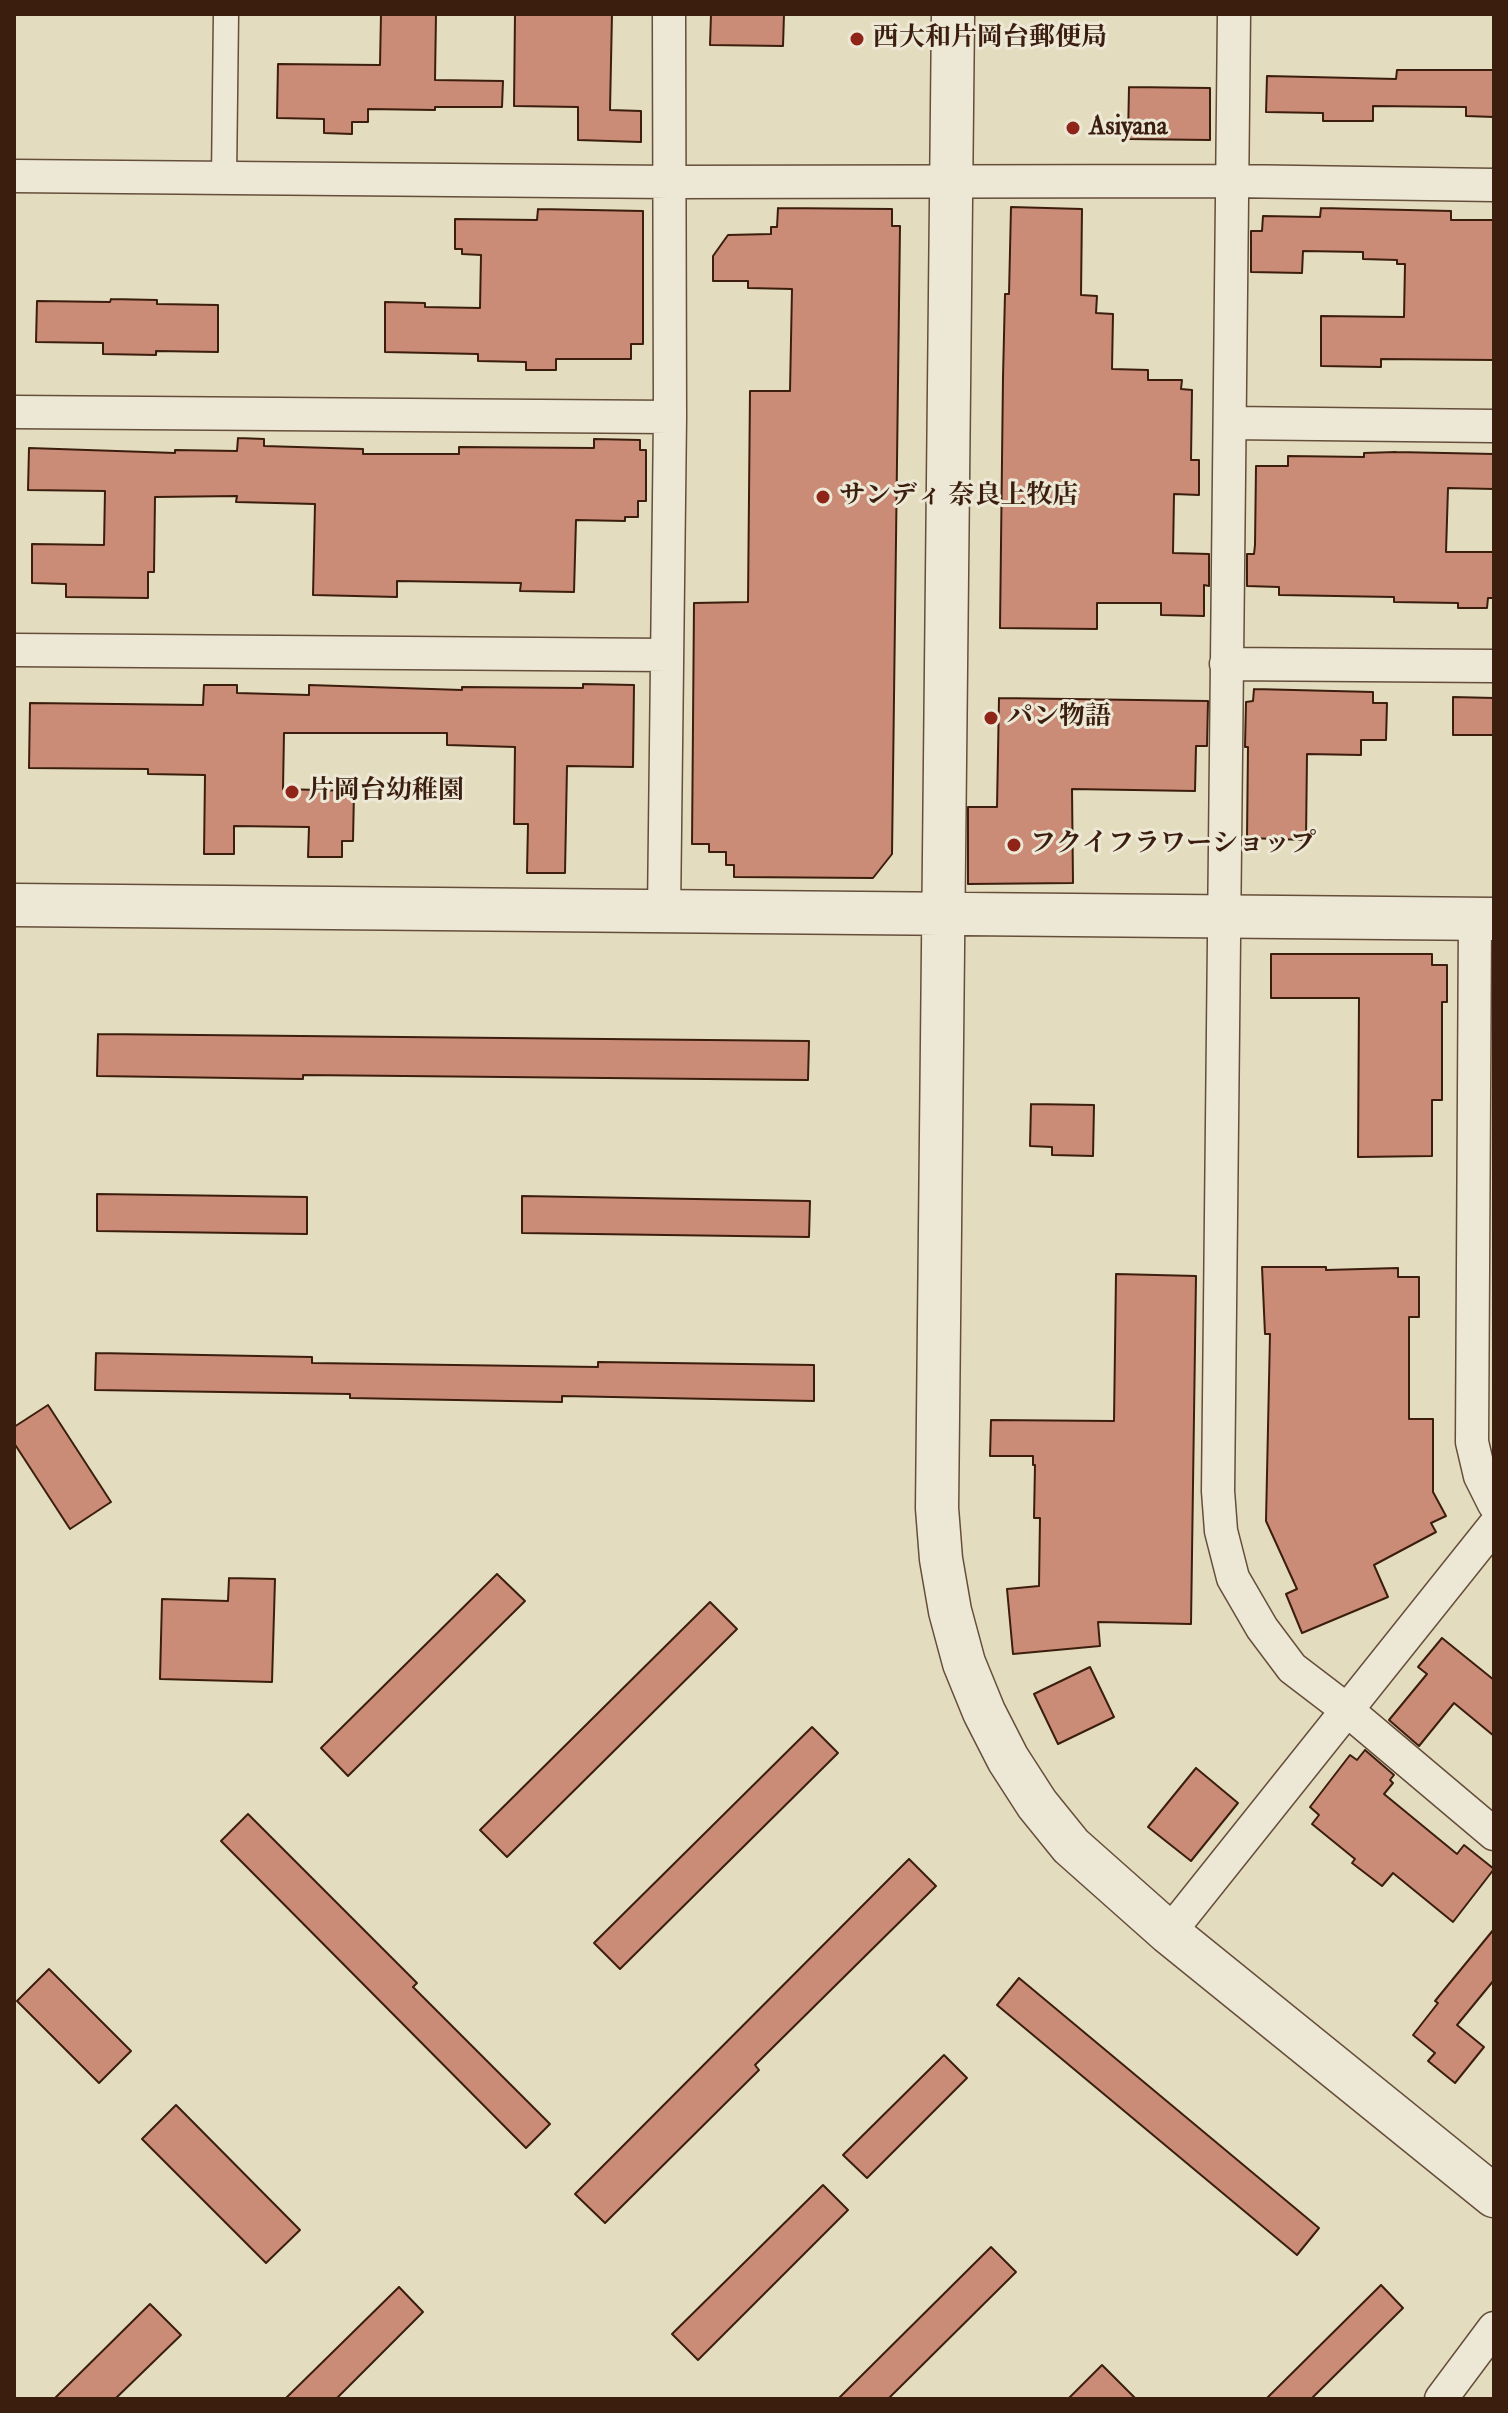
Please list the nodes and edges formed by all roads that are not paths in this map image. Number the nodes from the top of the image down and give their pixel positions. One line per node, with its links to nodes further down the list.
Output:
1 (226, 14): 6 (street)
2 (669, 14): 9 (street)
3 (953, 14): 7 (street)
4 (1234, 14): 8 (street)
5 (14, 176): 6 (street)
6 (224, 178): 9 (street)
7 (951, 181): 8 (street); 9 (street); 21 (street)
8 (1232, 181): 10 (street); 13 (street)
9 (670, 182): 12 (street)
10 (1494, 185)
11 (14, 412): 12 (street)
12 (670, 417): 16 (street)
13 (1230, 423): 14 (street); 17 (street)
14 (1494, 426)
15 (14, 650): 16 (street)
16 (667, 655): 20 (street)
17 (1226, 664): 18 (street); 22 (street)
18 (1494, 666)
19 (14, 905): 20 (street)
20 (664, 912): 21 (street)
21 (945, 915): 22 (street); 29 (street)
22 (1224, 918): 23 (street); 27 (street)
23 (1484, 919): 24 (street)
24 (1483, 1182): 25 (street)
25 (1494, 1504)
26 (1494, 1526): 27 (street)
27 (1347, 1710): 28 (street); 29 (street)
28 (1494, 1834)
29 (1169, 1933): 30 (street)
30 (1494, 2196)
31 (1494, 2328): 32 (street)
32 (1441, 2399)

